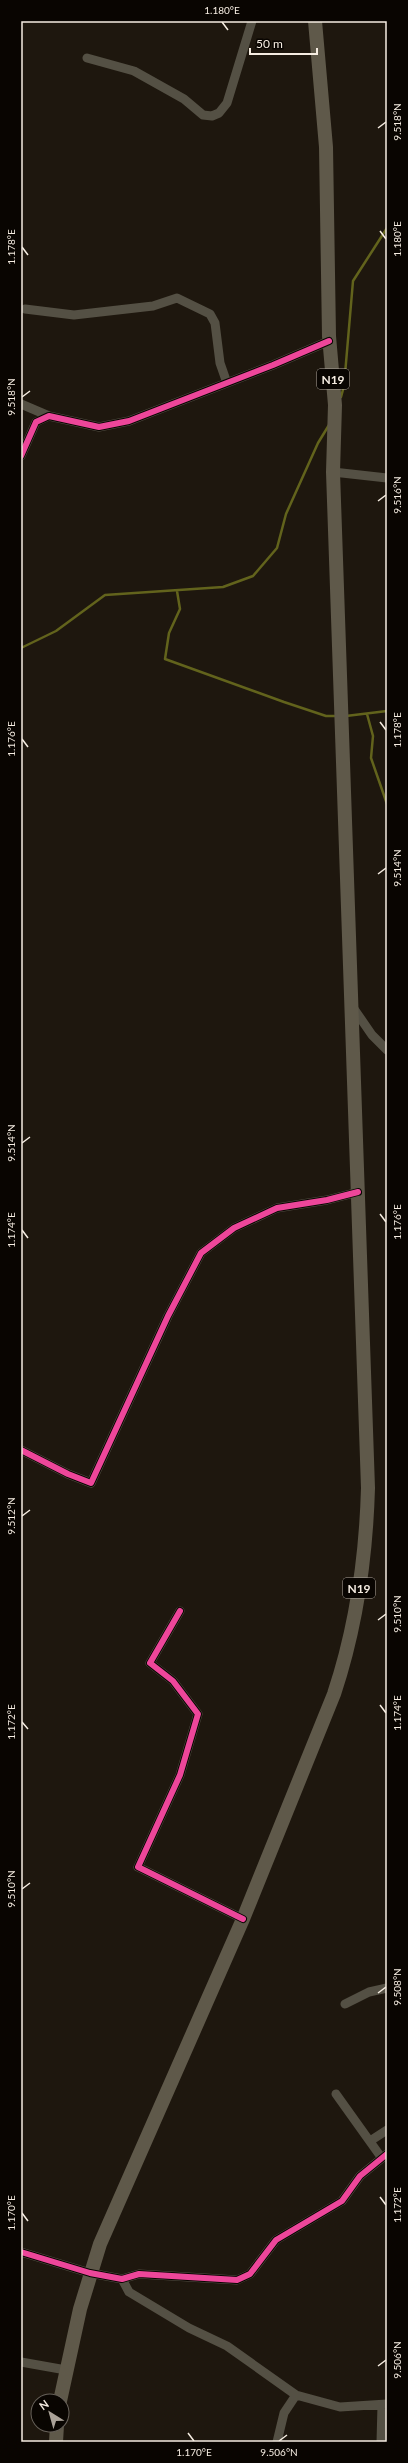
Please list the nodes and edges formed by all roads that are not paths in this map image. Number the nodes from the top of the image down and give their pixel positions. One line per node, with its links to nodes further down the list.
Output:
1 (252, 21): 3 (street)
2 (315, 21): 5 (main road, N19)
3 (87, 58)
4 (25, 309): 6 (street)
5 (329, 341): 6 (street); 10 (main road, N19)
6 (227, 383): 8 (street)
7 (21, 404): 8 (street)
8 (49, 416): 9 (street)
9 (21, 456)
10 (333, 472): 11 (street); 12 (main road, N19)
11 (387, 478)
12 (352, 1005): 13 (street); 14 (main road, N19)
13 (387, 1050)
14 (358, 1192): 15 (street); 17 (main road, N19)
15 (21, 1450)
16 (180, 1611): 17 (street)
17 (243, 1919): 25 (main road, N19)
18 (387, 1988): 19 (street)
19 (346, 2004)
20 (336, 2094): 22 (street)
21 (387, 2130): 22 (street)
22 (370, 2142): 23 (street)
23 (384, 2156): 26 (street)
24 (21, 2252): 25 (street)
25 (90, 2273): 26 (street); 28 (main road, N19)
26 (122, 2279): 30 (street)
27 (21, 2362): 28 (street)
28 (66, 2370): 29 (main road, N19)
29 (62, 2393)
30 (296, 2395): 31 (street); 32 (street)
31 (385, 2404): 33 (street)
32 (277, 2442)
33 (380, 2442)

